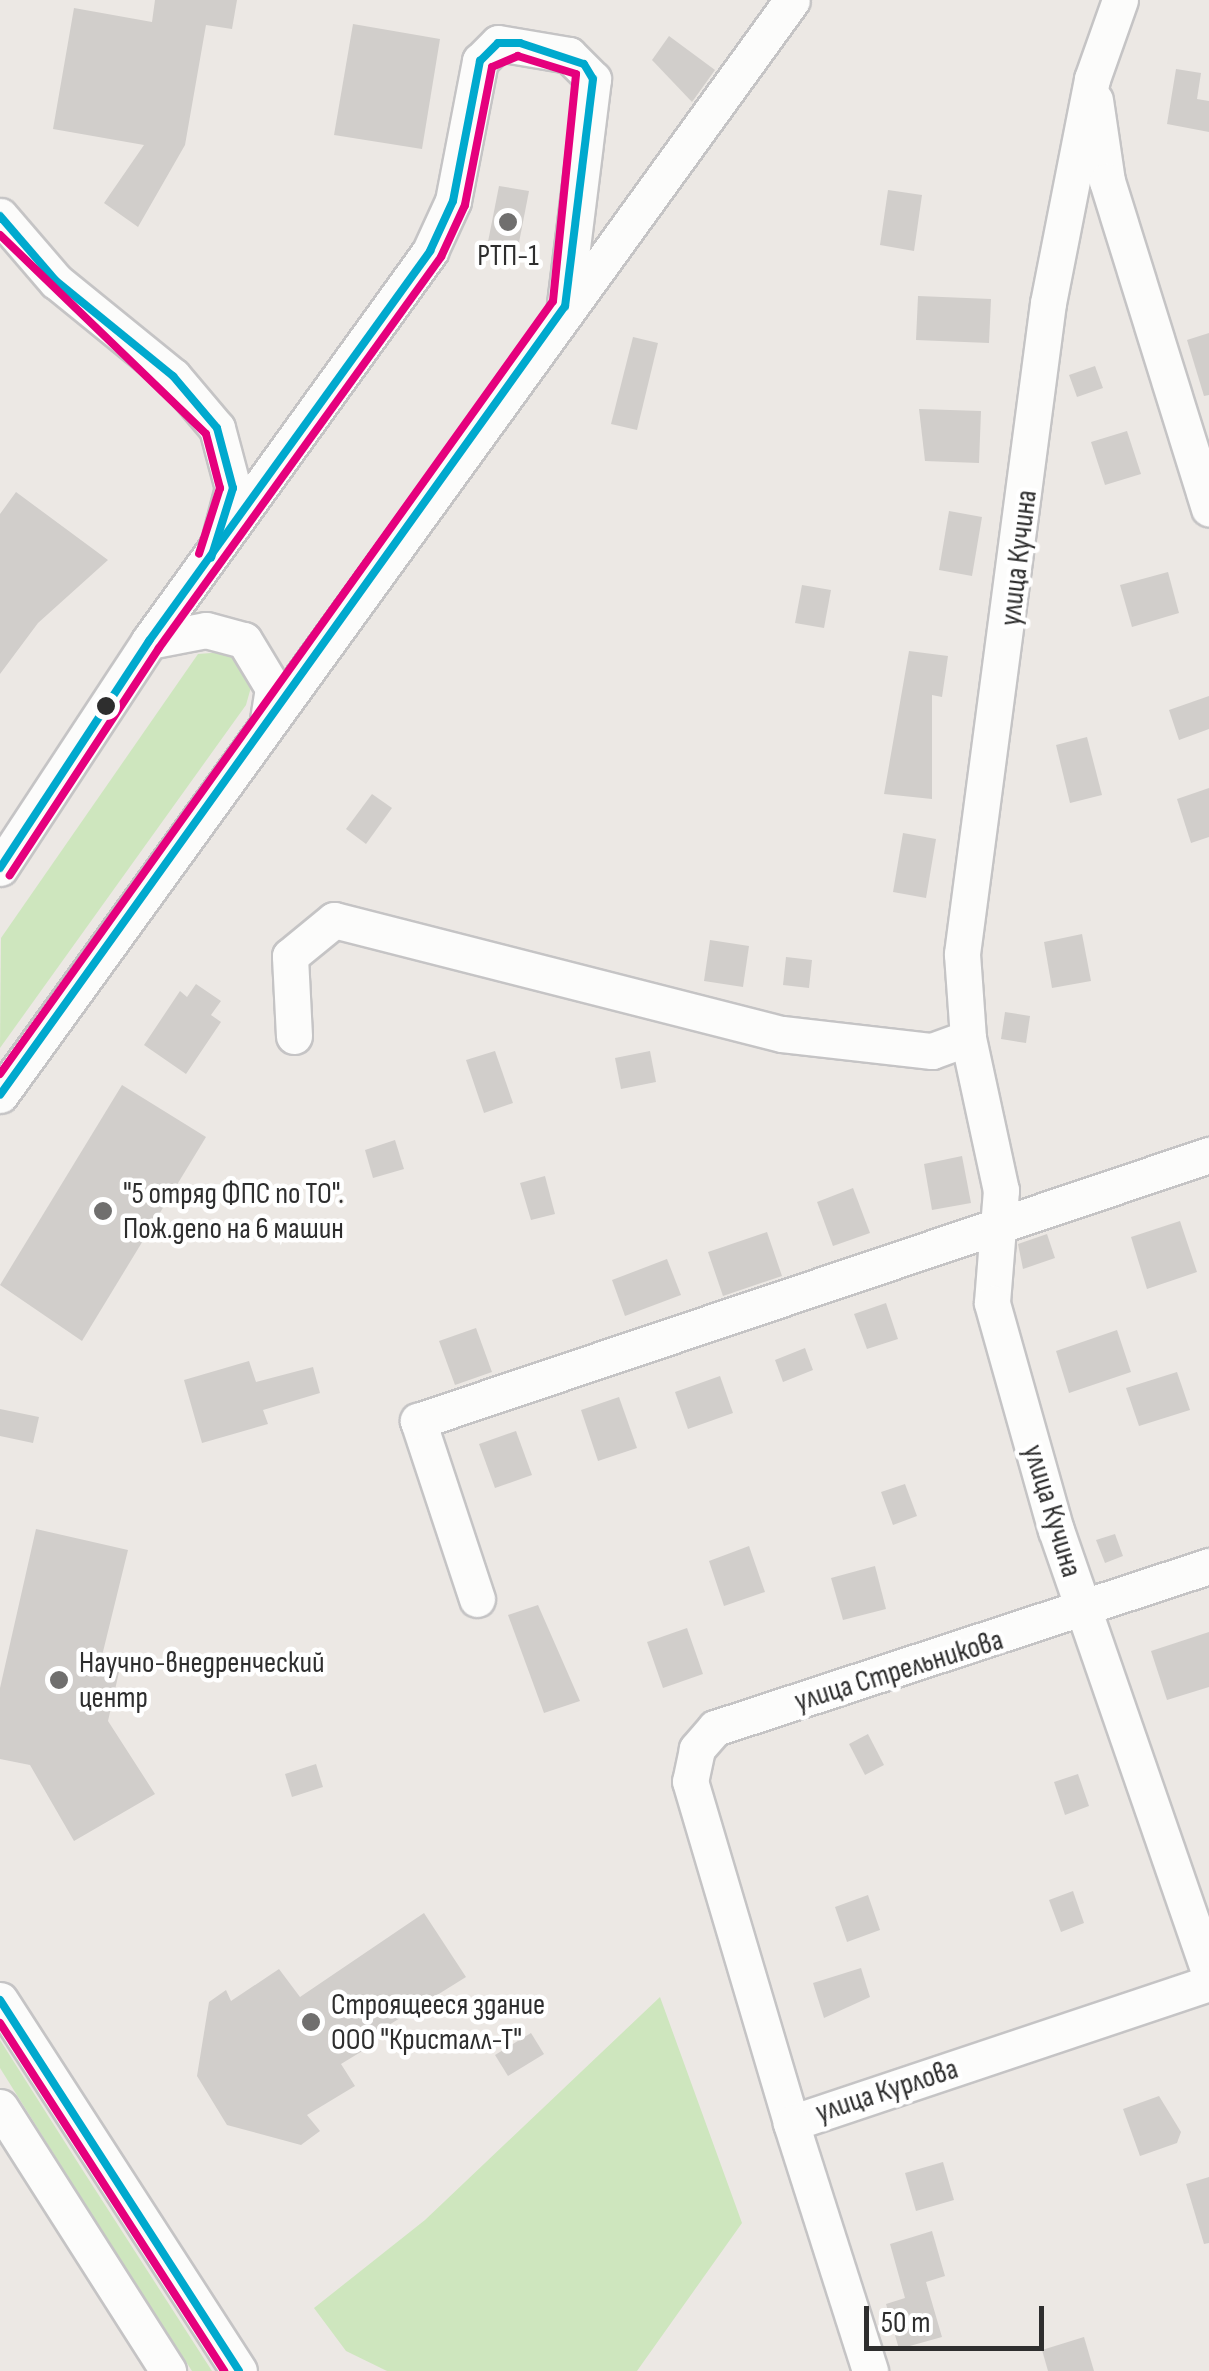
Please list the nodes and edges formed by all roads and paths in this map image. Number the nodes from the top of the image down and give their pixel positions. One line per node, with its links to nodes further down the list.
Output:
1 (792, 0): 7 (street)
2 (1120, 0): 3 (street, улица Кучина)
3 (1092, 79): 4 (street, улица Кучина); 5 (street)
4 (1072, 172): 5 (street); 14 (street, улица Кучина)
5 (1107, 182): 8 (street)
6 (0, 216): 9 (street)
7 (565, 306): 9 (street); 11 (street)
8 (1209, 508)
9 (211, 558): 10 (street)
10 (150, 641): 11 (street); 12 (street)
11 (268, 722): 15 (street)
12 (0, 868)
13 (294, 1036): 14 (street)
14 (968, 1038): 17 (street, улица Кучина)
15 (0, 1094)
16 (1209, 1155): 17 (street)
17 (1002, 1222): 19 (street); 20 (street, улица Кучина)
18 (1209, 1566): 20 (street, улица Стрельникова)
19 (476, 1599)
20 (1084, 1613): 21 (street, улица Стрельникова); 22 (street, улица Кучина)
21 (715, 1728): 26 (street, улица Курлова)
22 (1209, 1971)
23 (1209, 1983): 26 (street, улица Курлова)
24 (0, 2000): 28 (street)
25 (0, 2107): 27 (street)
26 (790, 2123): 29 (street)
27 (168, 2371)
28 (239, 2371)
29 (870, 2371)

